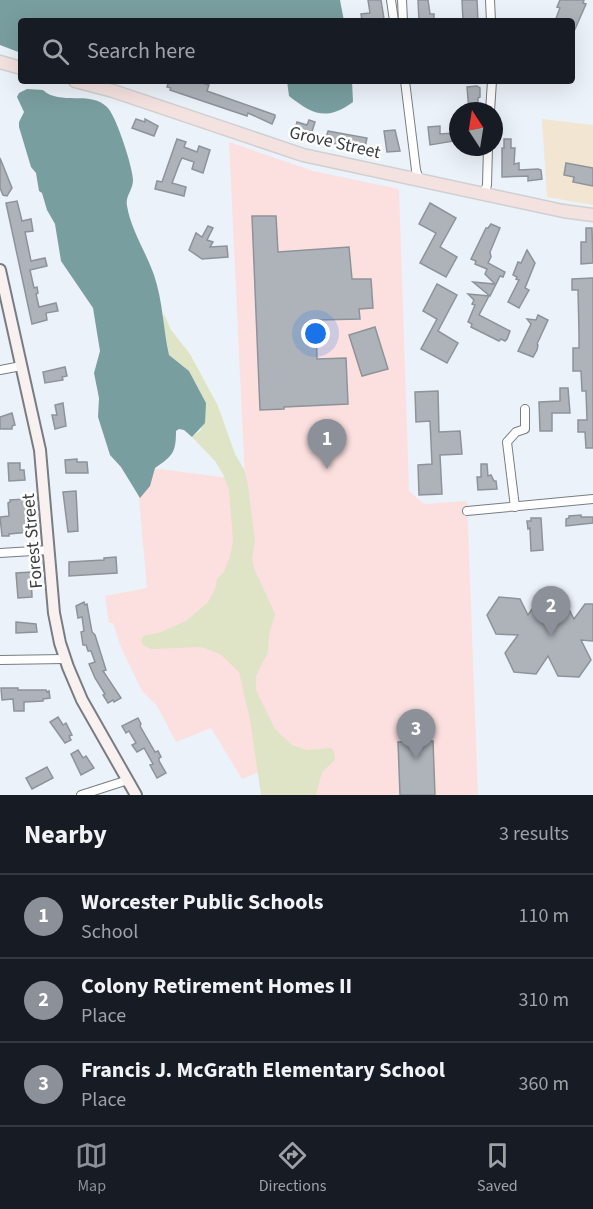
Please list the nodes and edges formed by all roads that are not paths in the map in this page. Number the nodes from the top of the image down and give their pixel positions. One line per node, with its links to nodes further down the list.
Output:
1 (391, 0): 4 (street)
2 (402, 0): 5 (street)
3 (490, 0): 6 (street)
4 (394, 18)
5 (404, 18)
6 (491, 18)
7 (0, 62): 8 (main road)
8 (18, 67)
9 (86, 84): 14 (main road, Grove Street)
10 (405, 84): 14 (street)
11 (492, 84): 12 (street)
12 (491, 102)
13 (488, 156): 15 (street)
14 (419, 180): 15 (main road, Grove Street)
15 (484, 194): 16 (main road, Grove Street)
16 (593, 215)
17 (0, 270): 18 (main road, Forest Street)
18 (21, 366): 19 (street); 24 (main road, Forest Street)
19 (0, 370)
20 (525, 409): 22 (street)
21 (593, 499): 22 (street)
22 (515, 507): 23 (street)
23 (467, 511)
24 (48, 550): 25 (street); 26 (main road, Forest Street)
25 (0, 553)
26 (65, 659): 27 (street); 28 (main road, Forest Street)
27 (0, 660)
28 (128, 780): 29 (street); 30 (main road, Forest Street)
29 (81, 795)
30 (136, 795)

